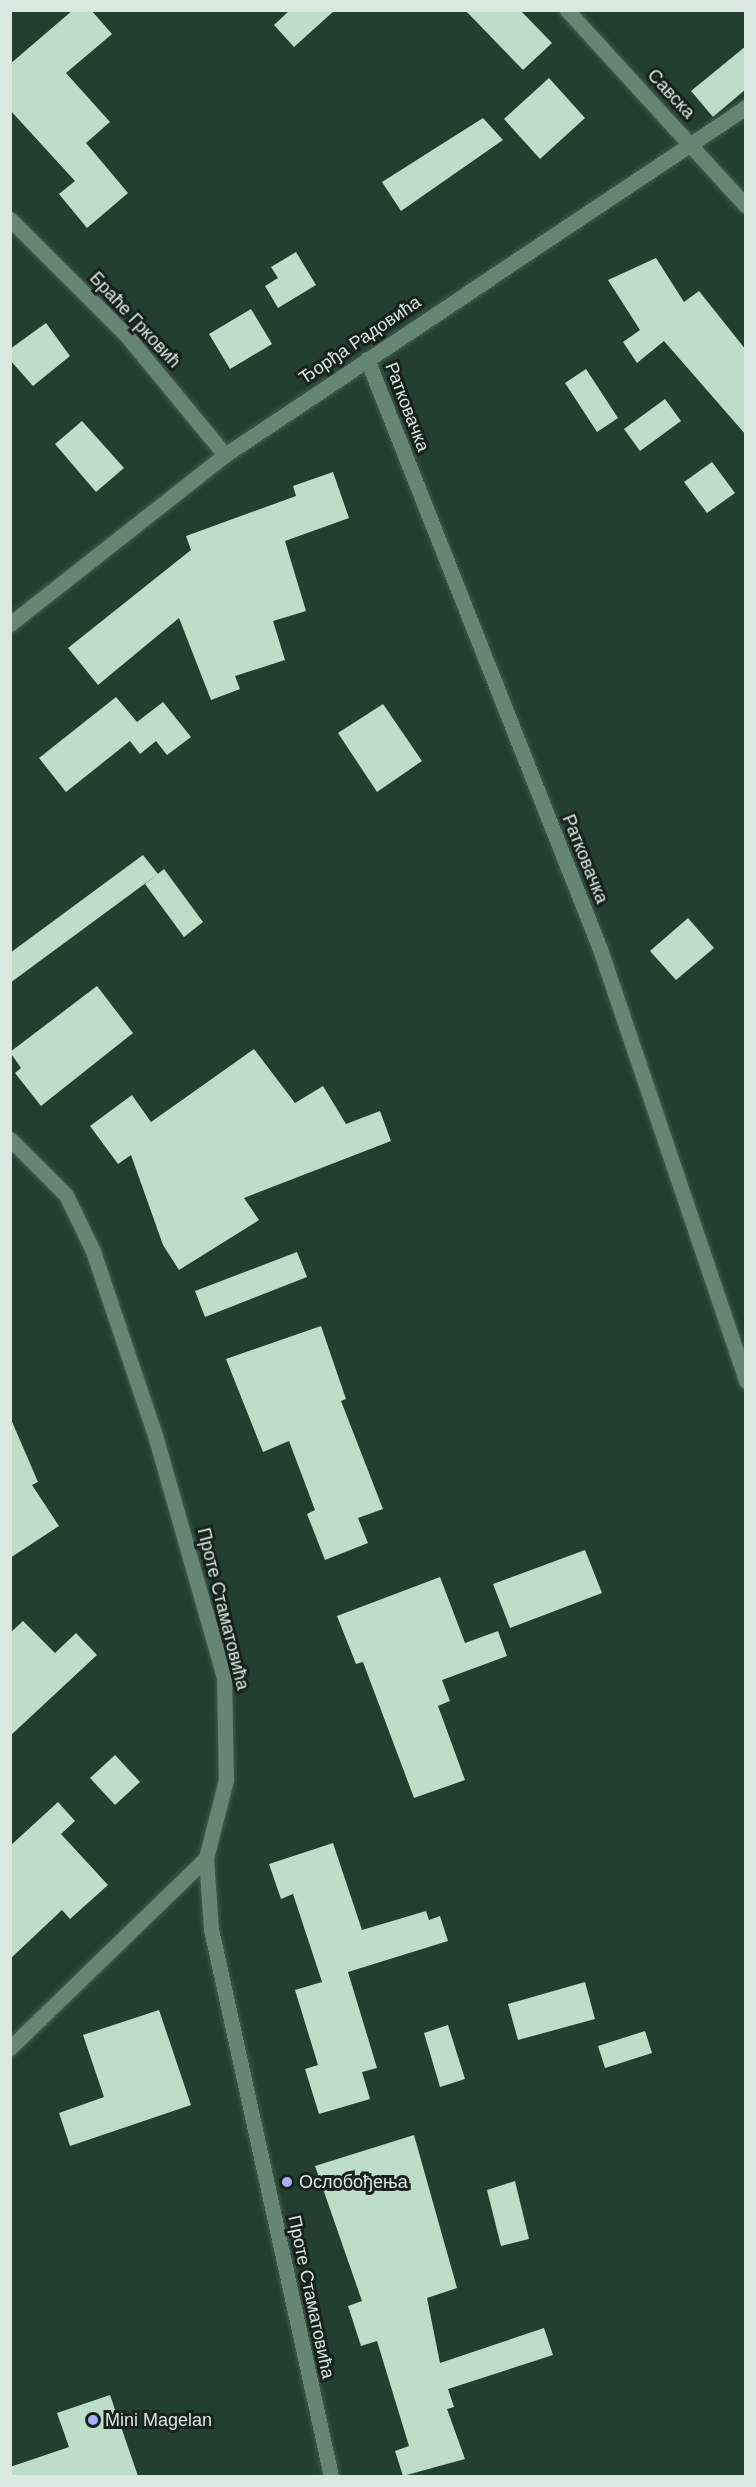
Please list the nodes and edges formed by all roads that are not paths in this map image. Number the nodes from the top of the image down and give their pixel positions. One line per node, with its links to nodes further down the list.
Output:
1 (567, 10): 3 (street, Савска)
2 (746, 106): 3 (street, Ђорђа Радовића)
3 (690, 144): 4 (street, Савска); 6 (street, Ђорђа Радовића)
4 (746, 206)
5 (10, 219): 7 (street, Браће Грковић)
6 (367, 359): 7 (street, Ђорђа Радовића); 10 (street, Ратковачка)
7 (225, 454): 8 (street, Ђорђа Радовића)
8 (10, 624)
9 (10, 1139): 11 (street, Проте Стаматовића)
10 (746, 1381)
11 (206, 1858): 12 (street); 13 (street, Проте Стаматовића)
12 (10, 2048)
13 (332, 2476)

